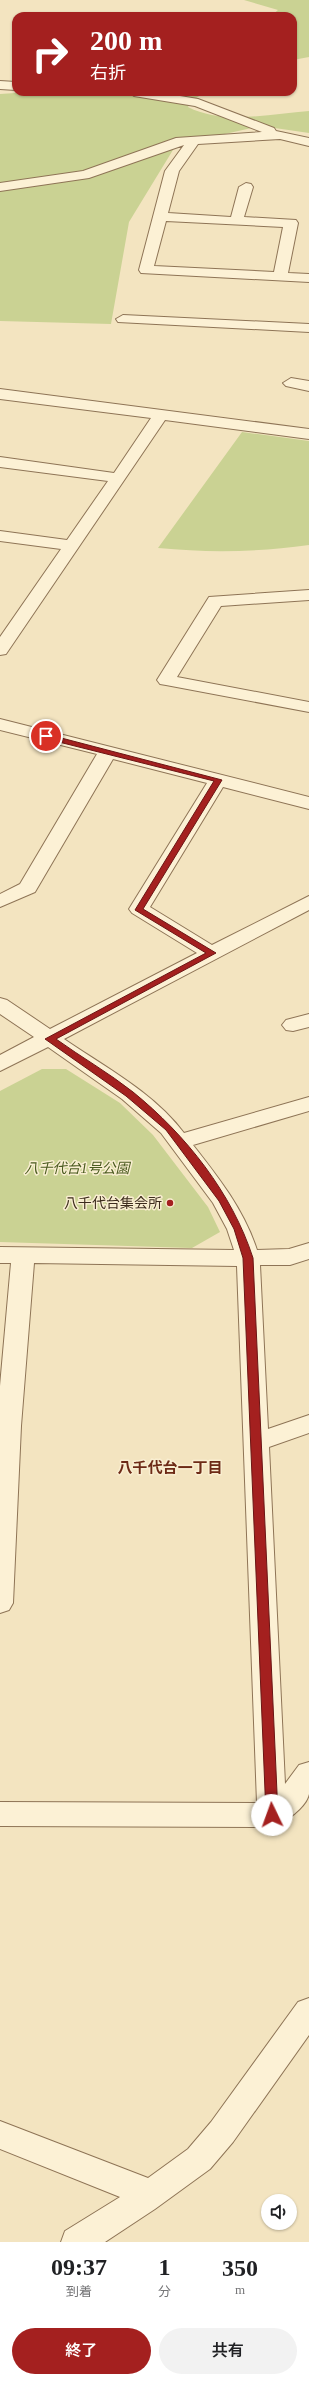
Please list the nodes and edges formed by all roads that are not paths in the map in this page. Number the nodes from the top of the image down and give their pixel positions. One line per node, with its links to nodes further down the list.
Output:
1 (0, 85): 2 (street)
2 (12, 86)
3 (157, 96): 4 (street)
4 (280, 134): 5 (street); 6 (street)
5 (194, 140): 7 (street); 9 (street)
6 (309, 142)
7 (0, 187)
8 (246, 187): 10 (street)
9 (160, 217): 10 (street); 11 (street)
10 (236, 221): 11 (street)
11 (280, 276): 12 (street)
12 (309, 278)
13 (123, 319): 14 (street)
14 (309, 328)
15 (291, 383): 16 (street)
16 (309, 386)
17 (0, 394): 18 (street)
18 (161, 415): 19 (street); 21 (street)
19 (309, 434)
20 (0, 462): 21 (street)
21 (118, 478): 23 (street)
22 (0, 536): 23 (street)
23 (71, 546): 26 (street)
24 (309, 595): 28 (street)
25 (0, 618): 26 (street)
26 (20, 621): 27 (street)
27 (0, 650)
28 (309, 707)
29 (0, 724): 30 (street)
30 (108, 752): 31 (street); 33 (street)
31 (218, 780): 32 (street); 35 (street)
32 (309, 803)
33 (0, 901)
34 (309, 902): 35 (street)
35 (212, 953): 37 (street)
36 (0, 1004): 37 (street)
37 (49, 1039): 38 (street); 40 (street)
38 (0, 1064)
39 (309, 1104): 40 (street)
40 (180, 1142): 43 (street)
41 (309, 1251): 43 (street)
42 (12, 1255): 43 (street); 45 (street)
43 (248, 1258): 46 (street)
44 (309, 1424): 46 (street)
45 (4, 1426): 47 (street)
46 (256, 1442): 50 (street)
47 (0, 1603)
48 (309, 1773): 50 (street)
49 (0, 1814): 50 (street)
50 (272, 1815)
51 (309, 2011): 53 (street)
52 (0, 2135): 53 (street)
53 (151, 2194): 54 (street)
54 (77, 2242)

